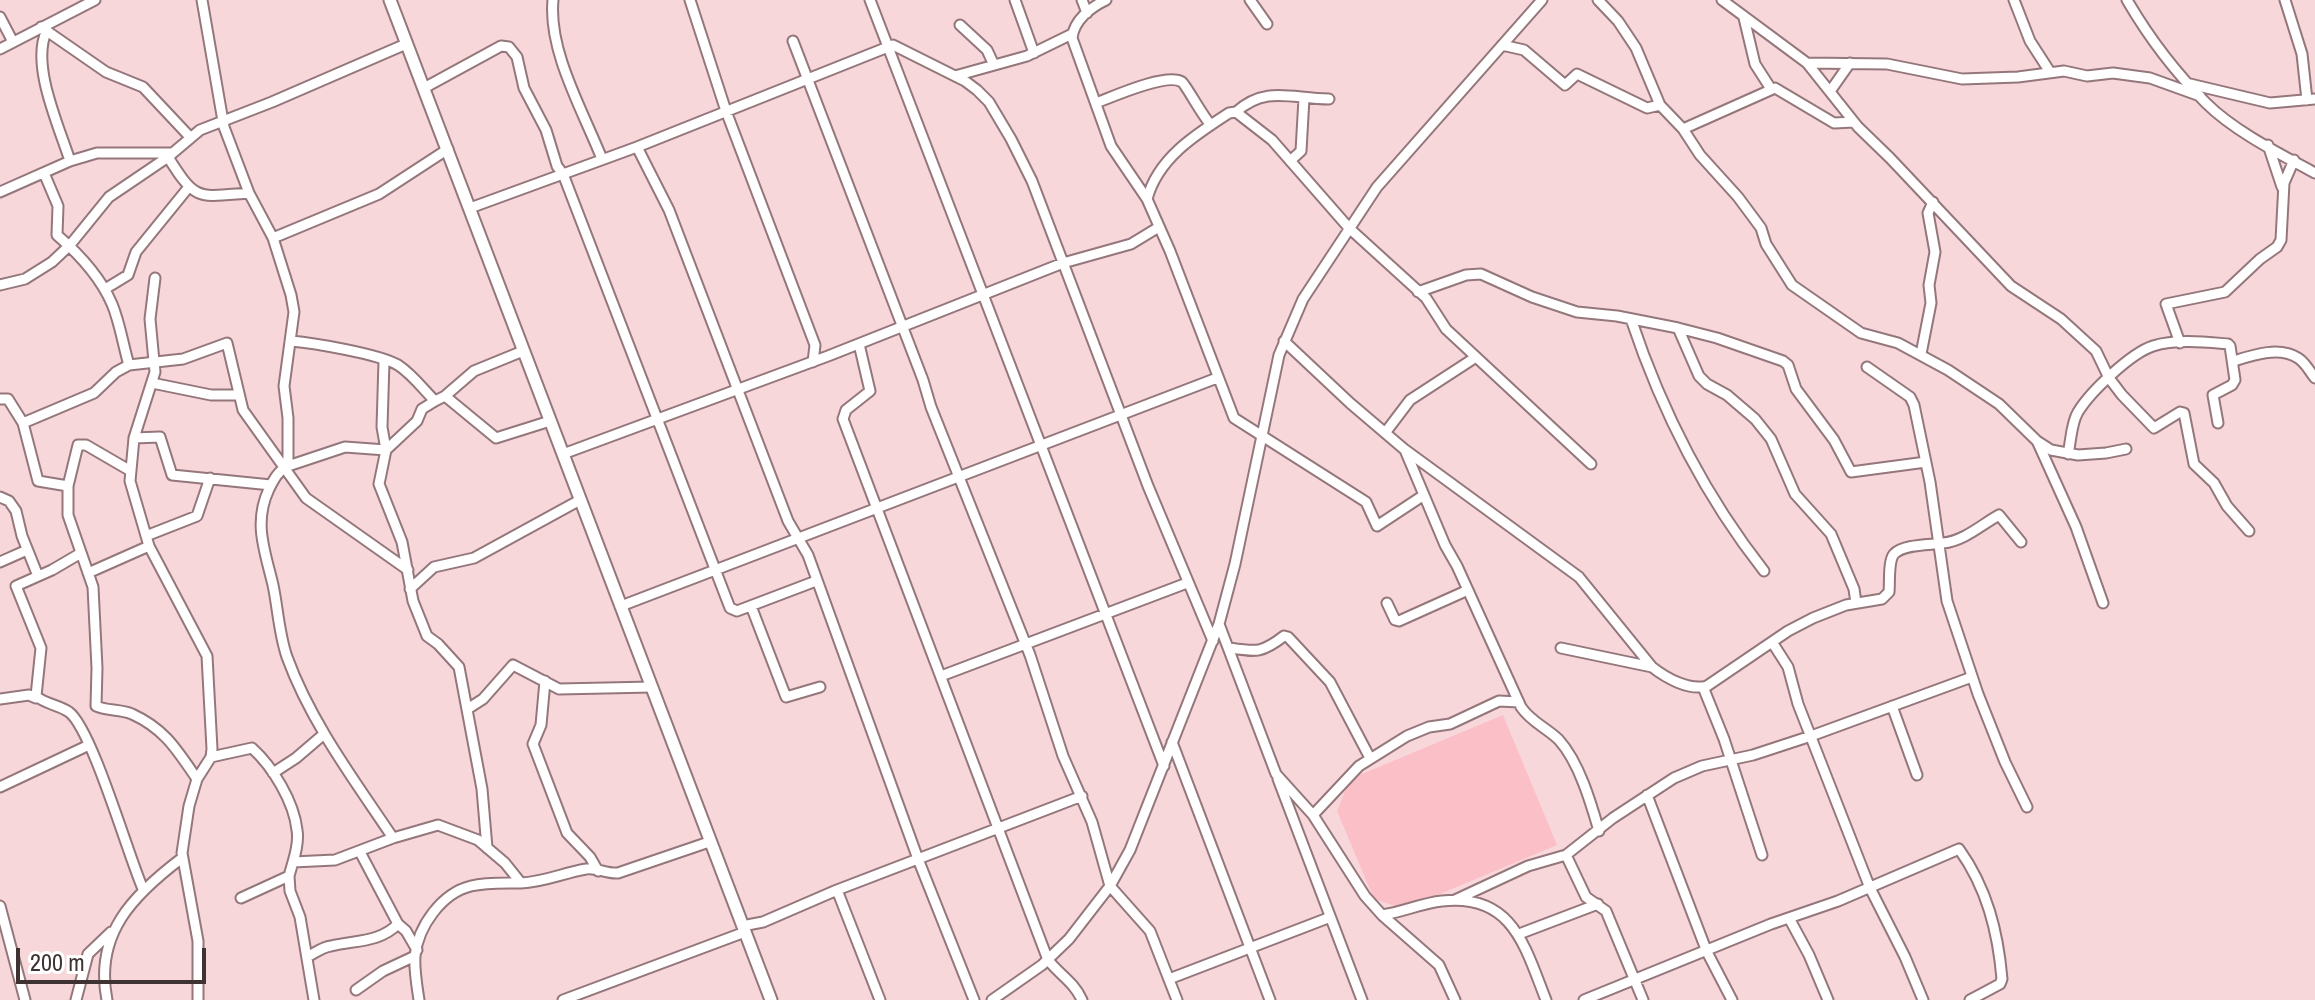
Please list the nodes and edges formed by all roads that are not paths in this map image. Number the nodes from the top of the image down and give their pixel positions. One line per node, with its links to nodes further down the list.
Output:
1 (95, 0): 22 (street)
2 (202, 0): 49 (street)
3 (390, 0): 26 (main road)
4 (553, 0): 58 (street)
5 (690, 0): 47 (street)
6 (870, 0): 28 (street)
7 (1015, 0): 30 (street)
8 (1082, 0): 17 (street)
9 (1106, 0): 17 (street)
10 (1250, 0): 20 (street)
11 (1542, 0): 27 (street)
12 (1598, 0): 46 (street)
13 (1722, 0): 19 (street)
14 (2014, 0): 34 (street)
15 (2127, 0): 37 (street)
16 (2285, 0): 44 (street)
17 (1087, 13): 23 (street)
18 (0, 17): 25 (street)
19 (1744, 18): 31 (street); 39 (street)
20 (1267, 24)
21 (960, 25): 33 (street)
22 (44, 29): 25 (street); 53 (street); 60 (street)
23 (1072, 34): 30 (street); 45 (street)
24 (793, 41): 36 (street)
25 (13, 42): 29 (street)
26 (406, 44): 38 (main road); 49 (street)
27 (1502, 45): 46 (street); 73 (street)
28 (887, 46): 35 (street); 36 (street); 81 (street)
29 (0, 49)
30 (1034, 53): 33 (street)
31 (1807, 63): 32 (street); 40 (street)
32 (1850, 63): 34 (street); 40 (street)
33 (994, 65): 35 (street)
34 (2050, 72): 41 (street)
35 (955, 76): 76 (street)
36 (807, 78): 47 (street); 83 (street)
37 (2190, 84): 41 (street); 44 (street)
38 (424, 88): 56 (main road); 64 (street)
39 (1771, 89): 50 (street); 52 (street)
40 (1831, 90): 50 (street)
41 (2200, 96): 54 (street)
42 (1304, 98): 43 (street); 48 (street); 61 (street)
43 (1329, 99)
44 (2311, 100)
45 (1096, 103): 51 (street); 69 (street)
46 (1660, 105): 52 (street)
47 (726, 111): 55 (street); 89 (street)
48 (1236, 112): 51 (street); 61 (street)
49 (224, 119): 53 (street); 68 (street)
50 (1854, 122): 70 (street)
51 (1211, 125): 69 (street)
52 (1683, 129): 91 (street)
53 (190, 137): 57 (street)
54 (2268, 145): 59 (street); 66 (street)
55 (637, 147): 58 (street); 104 (street)
56 (448, 149): 71 (main road); 74 (street)
57 (170, 155): 60 (street); 65 (street); 75 (street)
58 (602, 159): 64 (street)
59 (2294, 160): 63 (street); 66 (street)
60 (70, 161): 62 (street)
61 (1290, 161): 73 (street)
62 (44, 173): 67 (street); 75 (street)
63 (2315, 173)
64 (563, 174): 71 (street); 110 (street)
65 (188, 188): 68 (street); 79 (street)
66 (2283, 190): 87 (street)
67 (0, 192)
68 (249, 193): 74 (street)
69 (1147, 199): 72 (street)
70 (1933, 202): 91 (street); 101 (street)
71 (470, 208): 90 (main road)
72 (1159, 227): 76 (street); 100 (street)
73 (1349, 228): 80 (street); 86 (street)
74 (273, 238): 85 (street)
75 (70, 245): 78 (street); 79 (street)
76 (1063, 263): 81 (street); 109 (street)
77 (155, 278): 96 (street)
78 (0, 285)
79 (105, 289): 98 (street)
80 (1418, 292): 82 (street); 93 (street)
81 (982, 295): 83 (street); 118 (street)
82 (1631, 319): 84 (street); 146 (street)
83 (901, 326): 88 (street); 128 (street)
84 (1678, 328): 124 (street); 154 (street)
85 (291, 341): 94 (street); 126 (street)
86 (1284, 341): 114 (street); 115 (street)
87 (2180, 343): 95 (street); 101 (street)
88 (859, 344): 92 (street); 135 (street)
89 (815, 345): 92 (street); 97 (street)
90 (523, 351): 106 (street); 111 (main road)
91 (1921, 354): 117 (street)
92 (828, 356): 97 (street)
93 (1476, 357): 114 (street); 125 (street)
94 (384, 361): 108 (street); 121 (street)
95 (2234, 361): 102 (street); 113 (street)
96 (156, 362): 98 (street); 103 (street); 105 (street)
97 (813, 362): 104 (street)
98 (129, 365): 112 (street)
99 (1867, 367): 124 (street)
100 (1217, 378): 109 (street); 115 (street)
101 (2109, 378): 123 (street); 136 (street)
102 (2315, 378)
103 (152, 383): 105 (street); 116 (street)
104 (737, 388): 110 (street); 137 (street)
105 (239, 395): 126 (street)
106 (445, 396): 108 (street); 111 (street)
107 (0, 399): 112 (street)
108 (435, 401): 121 (street)
109 (1121, 414): 118 (street); 150 (street)
110 (655, 420): 122 (street); 145 (street)
111 (550, 421): 122 (main road)
112 (23, 423): 131 (street)
113 (2218, 423)
114 (1385, 433): 119 (street)
115 (1262, 436): 132 (street); 159 (street)
116 (134, 438): 127 (street); 129 (street)
117 (2037, 441): 123 (street); 155 (street)
118 (1040, 446): 128 (street); 158 (street)
119 (1404, 449): 132 (street); 165 (street)
120 (2126, 449): 123 (street)
121 (386, 450): 126 (street); 144 (street)
122 (563, 454): 134 (main road)
123 (2068, 454)
124 (1926, 462): 140 (street)
125 (1591, 464)
126 (286, 467): 130 (street); 144 (street)
127 (129, 470): 131 (street); 138 (street)
128 (960, 477): 135 (street); 162 (street)
129 (210, 478): 130 (street); 138 (street)
130 (271, 485): 179 (street)
131 (68, 486): 142 (street)
132 (1424, 495): 152 (street)
133 (0, 497): 141 (street)
134 (580, 500): 151 (street); 156 (main road)
135 (877, 508): 137 (street); 166 (street)
136 (2249, 531)
137 (798, 539): 145 (street); 149 (street)
138 (148, 541): 147 (street); 183 (street)
139 (2021, 542): 140 (street)
140 (1939, 543): 154 (street); 167 (street)
141 (27, 550): 143 (street); 148 (street)
142 (81, 553): 147 (street); 148 (street)
143 (0, 562)
144 (408, 570): 151 (street)
145 (715, 571): 156 (street); 157 (street)
146 (1764, 571)
147 (88, 573): 190 (street)
148 (38, 576): 173 (street)
149 (816, 581): 157 (street); 205 (street)
150 (1187, 583): 158 (street); 160 (street)
151 (410, 589): 178 (street)
152 (1468, 590): 153 (street); 169 (street)
153 (1387, 603)
154 (1856, 603): 161 (street)
155 (2103, 603)
156 (621, 606): 170 (main road)
157 (751, 606): 171 (street)
158 (1106, 614): 162 (street); 186 (street)
159 (1219, 624): 160 (street); 163 (street)
160 (1213, 641): 181 (street)
161 (1772, 642): 172 (street); 180 (street)
162 (1025, 644): 166 (street); 193 (street)
163 (1230, 648): 184 (street); 188 (street)
164 (1561, 648): 165 (street)
165 (1652, 667): 172 (street)
166 (941, 676): 196 (street)
167 (1972, 677): 177 (street); 194 (street)
168 (545, 681): 170 (street); 178 (street); 207 (street)
169 (1512, 686): 175 (street); 176 (street)
170 (652, 687): 199 (main road)
171 (820, 687)
172 (1703, 687): 185 (street)
173 (36, 698): 174 (street); 182 (street)
174 (0, 699)
175 (1499, 701): 176 (street); 184 (street)
176 (1519, 702): 197 (street)
177 (1892, 706): 180 (street); 189 (street)
178 (469, 708): 200 (street)
179 (324, 734): 187 (street); 198 (street)
180 (1811, 736): 185 (street); 211 (street)
181 (1172, 742): 186 (street); 225 (street)
182 (89, 745): 191 (street); 212 (street)
183 (211, 757): 187 (street); 190 (street)
184 (1370, 758): 195 (street)
185 (1731, 760): 192 (street); 203 (street)
186 (1164, 766): 210 (street)
187 (273, 773): 206 (street)
188 (1276, 774): 195 (street); 219 (street)
189 (1917, 775)
190 (197, 779): 204 (street)
191 (0, 787)
192 (1647, 795): 197 (street); 226 (street)
193 (1082, 796): 196 (street); 210 (street)
194 (2027, 807)
195 (1313, 815): 218 (street)
196 (999, 827): 205 (street); 229 (street)
197 (1599, 831): 202 (street)
198 (393, 838): 200 (street); 201 (street)
199 (709, 842): 207 (street); 222 (main road)
200 (487, 848): 209 (street)
201 (360, 852): 206 (street); 221 (street)
202 (1566, 855): 215 (street); 216 (street)
203 (1762, 855)
204 (182, 858): 212 (street); 236 (street)
205 (918, 859): 213 (street); 242 (street)
206 (293, 862): 208 (street)
207 (598, 871): 209 (street)
208 (289, 876): 214 (street); 228 (street)
209 (521, 883): 227 (street)
210 (1110, 886): 229 (street); 230 (street)
211 (1870, 888): 220 (street); 254 (street); 255 (street)
212 (143, 889): 223 (street)
213 (837, 890): 222 (street); 241 (street)
214 (241, 898)
215 (1455, 900): 218 (street); 224 (street)
216 (1598, 904): 224 (street); 231 (street)
217 (0, 906): 233 (street)
218 (1382, 915): 248 (street)
219 (1328, 918): 225 (street); 247 (street)
220 (1789, 918): 226 (street); 253 (street)
221 (398, 924): 227 (street); 228 (street)
222 (744, 929): 239 (street); 240 (main road)
223 (113, 930): 234 (street); 235 (street)
224 (1519, 934): 249 (street)
225 (1251, 949): 230 (street); 246 (street)
226 (1707, 952): 231 (street); 252 (street)
227 (416, 953): 232 (street); 238 (street)
228 (307, 957): 237 (street)
229 (1048, 960): 243 (street); 244 (street)
230 (1169, 979): 245 (street)
231 (1635, 980): 250 (street); 251 (street)
232 (356, 990)
233 (25, 1000)
234 (76, 1000)
235 (107, 1000)
236 (198, 1000)
237 (314, 1000)
238 (419, 1000)
239 (563, 1000)
240 (771, 1000)
241 (880, 1000)
242 (974, 1000)
243 (992, 1000)
244 (1082, 1000)
245 (1177, 1000)
246 (1270, 1000)
247 (1362, 1000)
248 (1455, 1000)
249 (1546, 1000)
250 (1584, 1000)
251 (1643, 1000)
252 (1732, 1000)
253 (1828, 1000)
254 (1923, 1000)
255 (1970, 1000)

